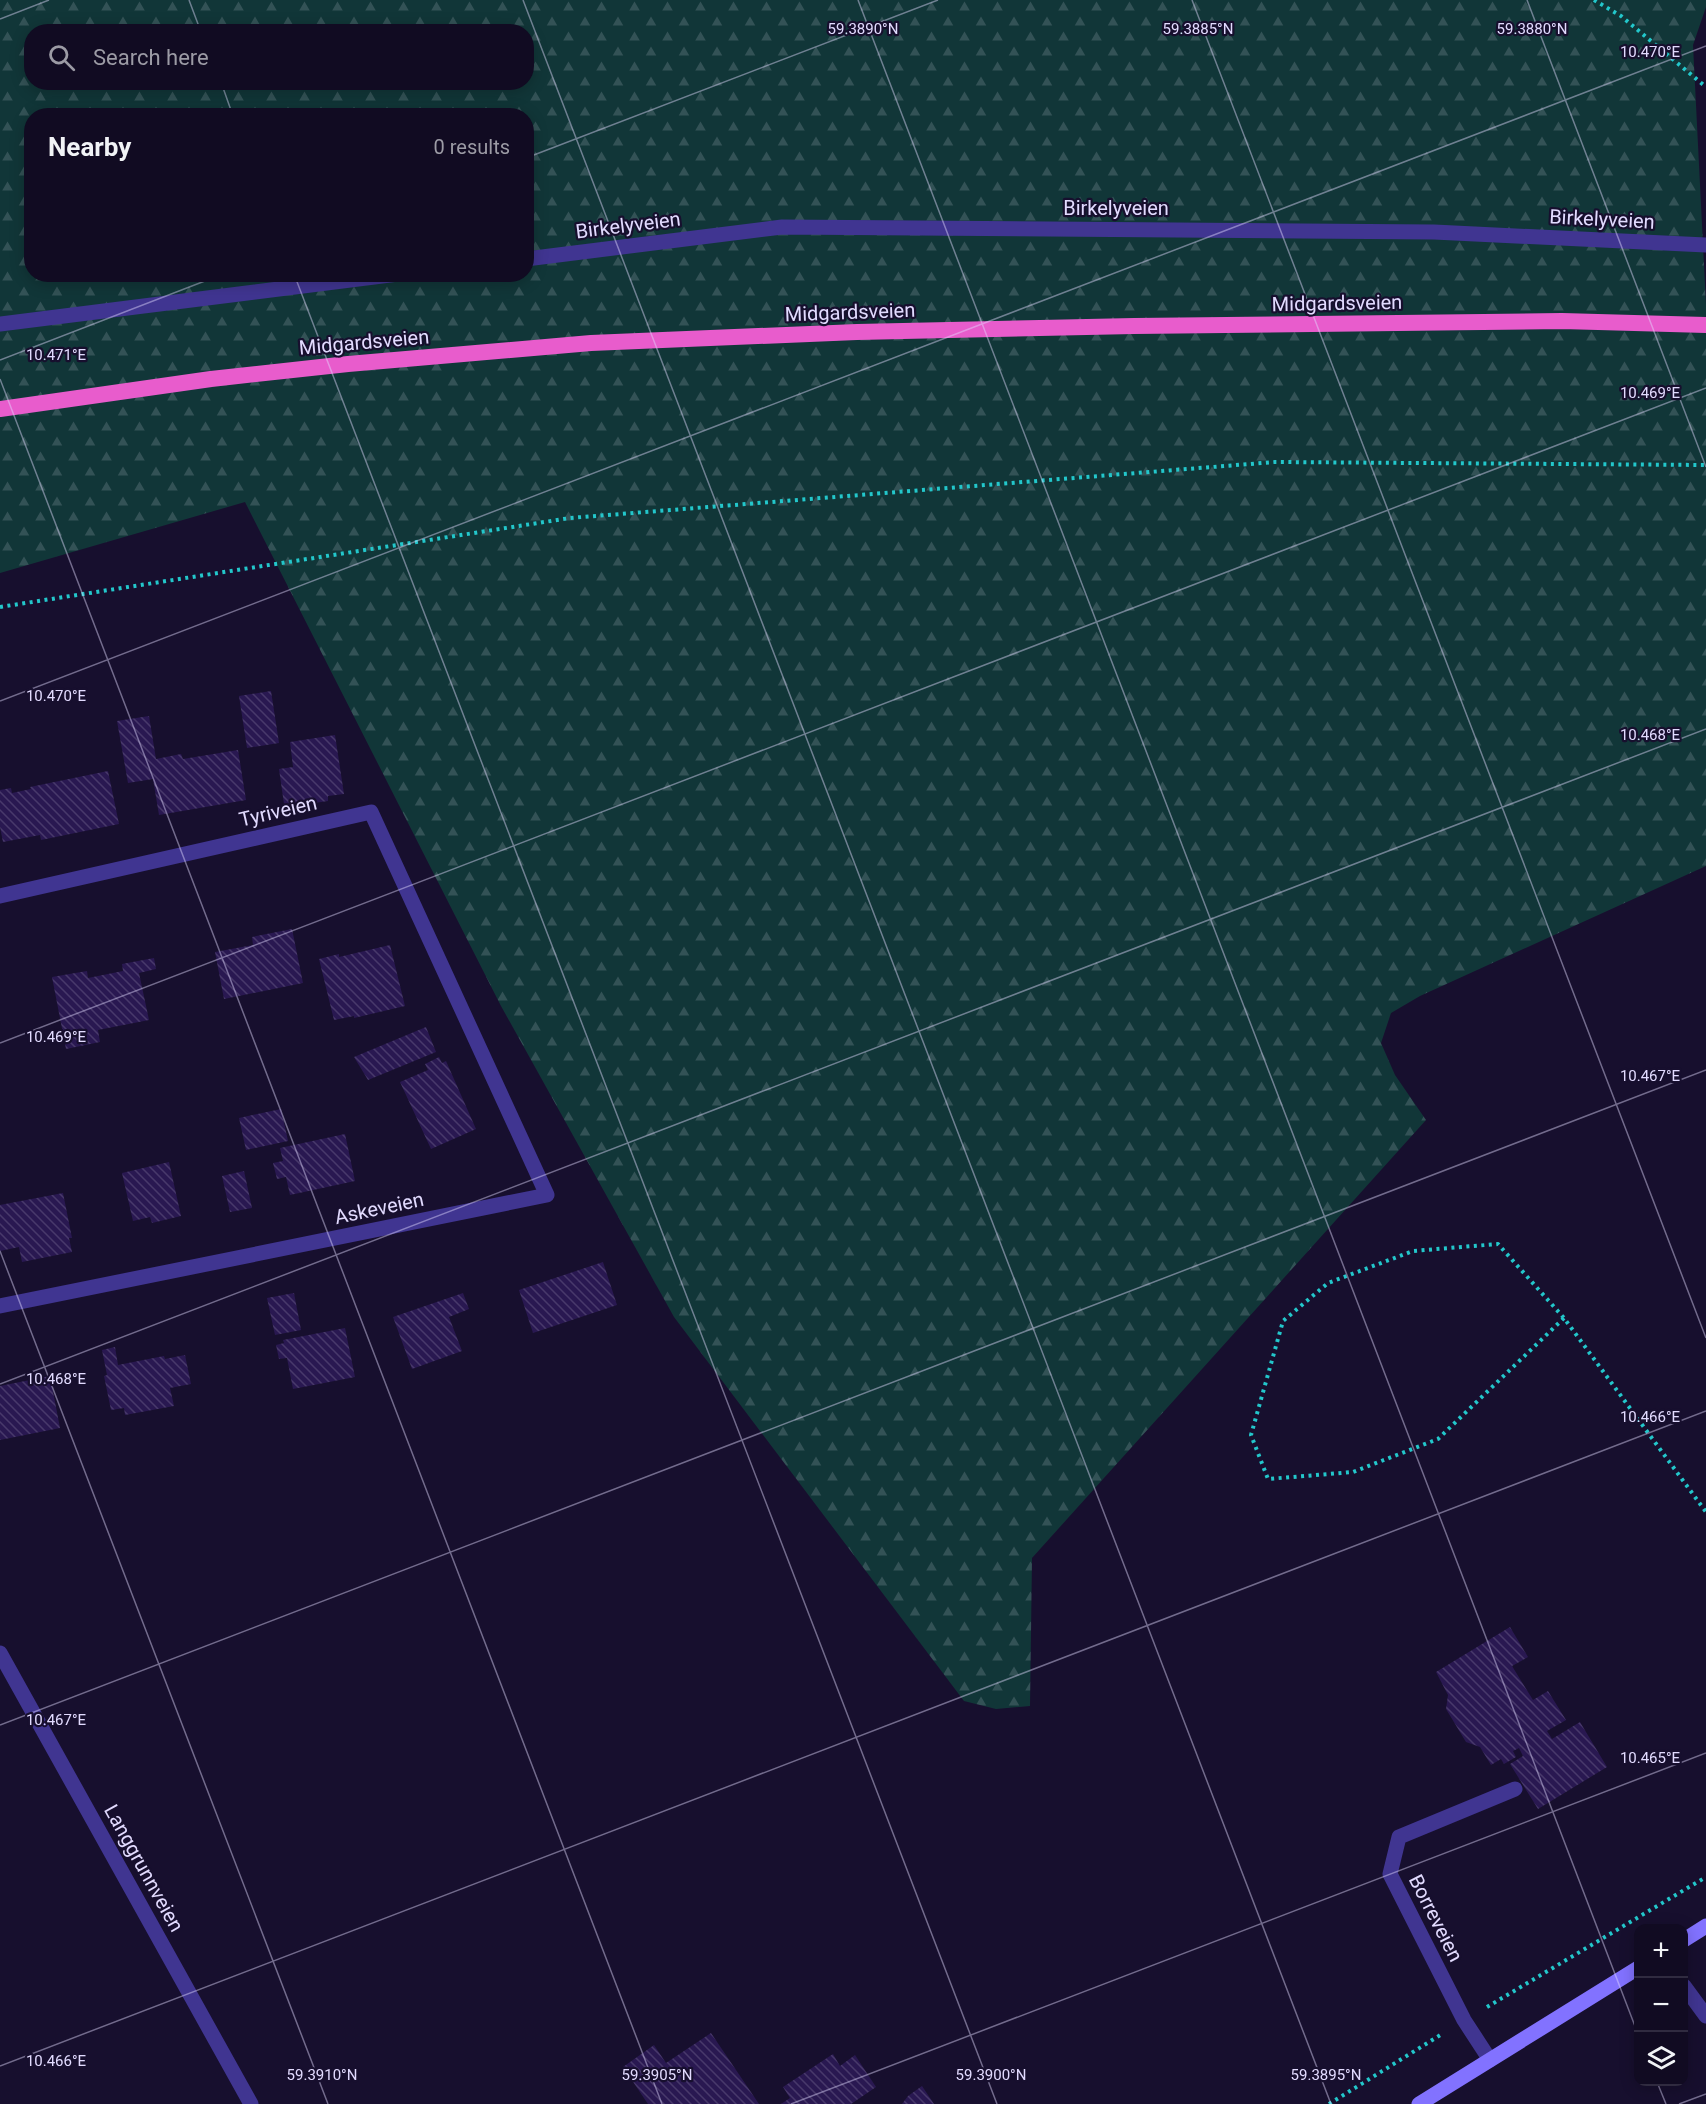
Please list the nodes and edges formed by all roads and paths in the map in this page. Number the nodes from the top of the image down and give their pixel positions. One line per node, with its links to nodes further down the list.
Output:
1 (1594, 0): 2 (path)
2 (1706, 87)
3 (1706, 244): 4 (street, Birkelyveien)
4 (534, 258)
5 (334, 282): 6 (street)
6 (0, 324)
7 (1706, 325): 8 (highway, Midgardsveien)
8 (0, 409)
9 (1706, 465): 10 (path)
10 (0, 607)
11 (0, 896): 12 (street, Tyriveien)
12 (454, 992): 13 (street, Askeveien)
13 (0, 1306)
14 (1564, 1318): 14 (path); 15 (path)
15 (1706, 1512)
16 (0, 1653): 26 (street, Langgrunnveien)
17 (1515, 1789): 24 (street, Borreveien)
18 (1706, 1877): 24 (path)
19 (1706, 1926): 20 (main road)
20 (1688, 1937)
21 (1634, 1970): 25 (main road)
22 (1688, 1993): 23 (street)
23 (1706, 2016)
24 (1464, 2020): 25 (street, Borreveien); 27 (path)
25 (1490, 2060): 28 (main road)
26 (251, 2104)
27 (1329, 2104)
28 (1419, 2104)

